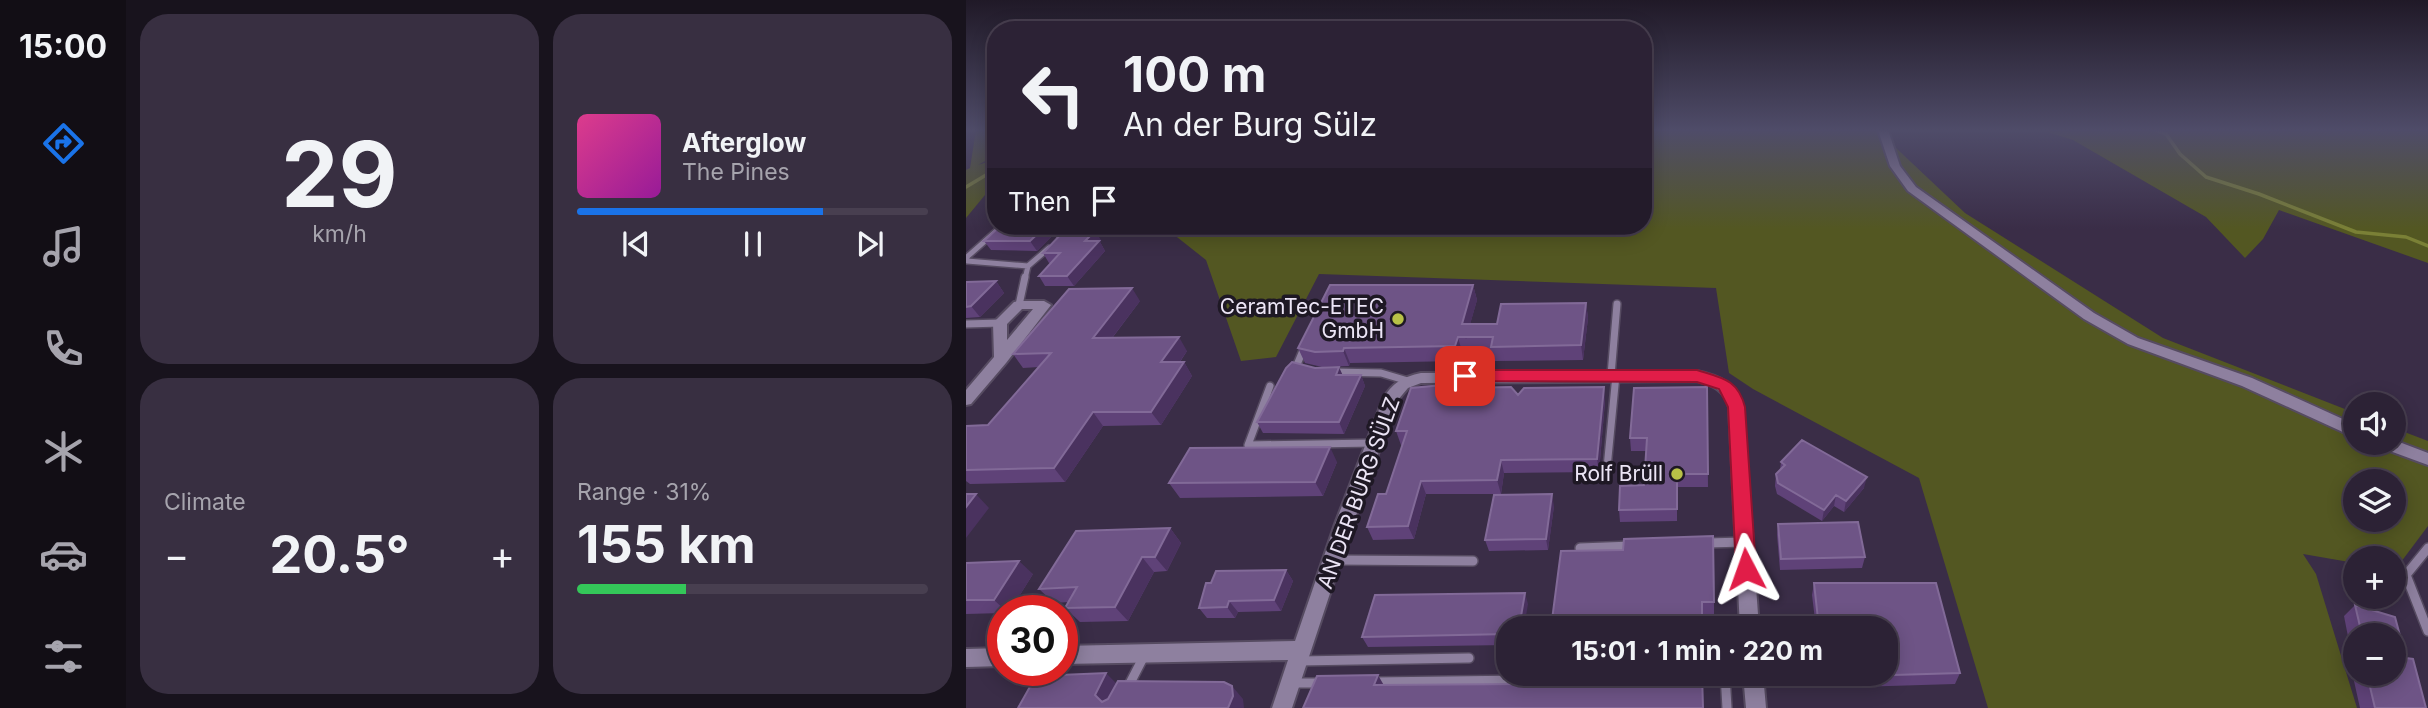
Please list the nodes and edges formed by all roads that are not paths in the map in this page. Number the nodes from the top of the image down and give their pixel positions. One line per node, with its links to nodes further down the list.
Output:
1 (1894, 163): 17 (street)
2 (992, 235): 4 (lane)
3 (1061, 235): 4 (lane)
4 (1028, 266): 6 (lane)
5 (1618, 304): 13 (lane)
6 (1019, 305): 7 (street); 10 (street)
7 (1000, 323): 8 (lane); 10 (street)
8 (966, 324)
9 (1308, 341): 11 (lane)
10 (1001, 360): 16 (street)
11 (1308, 372)
12 (1317, 372): 14 (lane)
13 (1614, 375): 14 (street, AN DER BURG SÜLZ); 21 (lane); 22 (street, AN DER BURG SÜLZ)
14 (1408, 381): 18 (street, AN DER BURG SÜLZ)
15 (1270, 386): 18 (lane)
16 (966, 400)
17 (2343, 426)
18 (1374, 443): 27 (street, AN DER BURG SÜLZ)
19 (2406, 451): 20 (street)
20 (2428, 459)
21 (1606, 473)
22 (1744, 542): 23 (lane); 29 (street, AN DER BURG SÜLZ)
23 (1692, 544)
24 (1645, 545): 25 (lane)
25 (1580, 548)
26 (2428, 548): 30 (lane)
27 (1332, 560): 28 (lane); 33 (street, AN DER BURG SÜLZ)
28 (1472, 561)
29 (1749, 616)
30 (2428, 631)
31 (1145, 653): 32 (street); 33 (street); 43 (lane)
32 (1078, 655)
33 (1301, 656): 36 (lane); 39 (street, AN DER BURG SÜLZ)
34 (987, 657): 35 (street)
35 (966, 658)
36 (1469, 658)
37 (1496, 680): 38 (lane)
38 (1359, 682)
39 (1290, 683): 40 (lane); 44 (street, AN DER BURG SÜLZ)
40 (1332, 683)
41 (1726, 686): 45 (lane)
42 (1754, 686): 46 (street)
43 (1123, 697)
44 (1282, 708)
45 (1727, 708)
46 (1756, 708)

